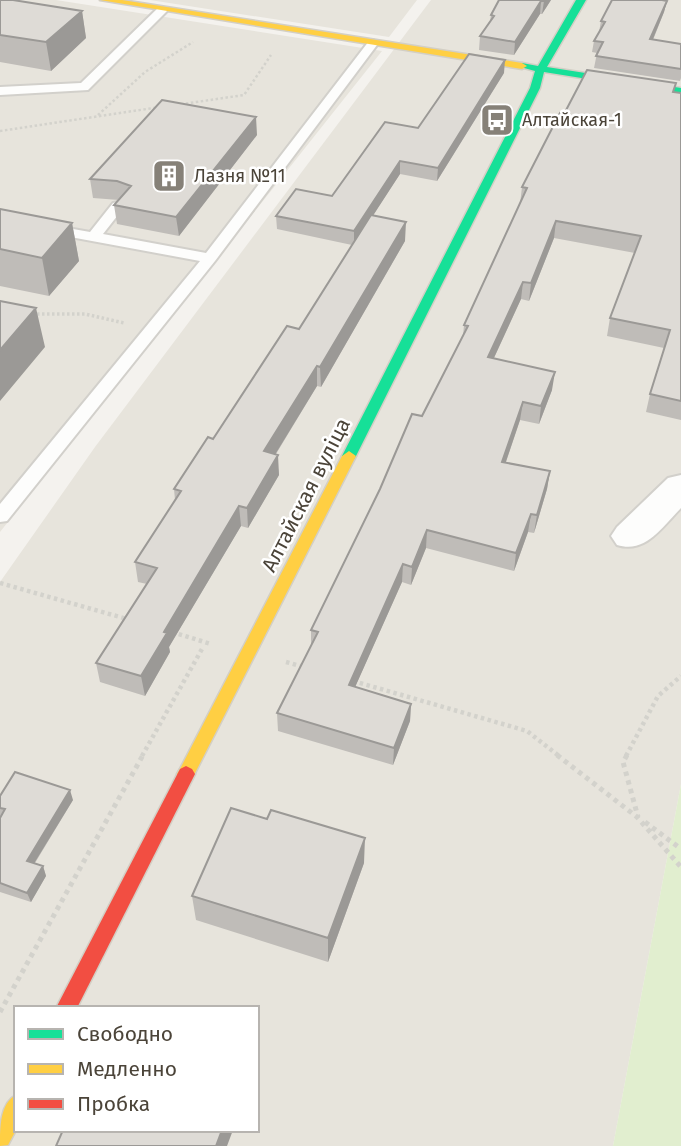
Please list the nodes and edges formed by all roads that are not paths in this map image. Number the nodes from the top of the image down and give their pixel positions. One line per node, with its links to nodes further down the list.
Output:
1 (104, 0): 3 (main road)
2 (581, 0): 5 (main road, Алтайская вуліца)
3 (163, 9): 4 (main road); 6 (lane)
4 (373, 43): 5 (main road); 11 (lane)
5 (540, 70): 7 (main road); 15 (main road, Алтайская вуліца)
6 (0, 91)
7 (681, 91)
8 (118, 206): 10 (lane)
9 (0, 220): 10 (lane)
10 (94, 237): 11 (lane)
11 (210, 258): 13 (lane)
12 (681, 487): 14 (street)
13 (0, 516)
14 (630, 536)
15 (67, 1006)
16 (14, 1110): 17 (main road)
17 (0, 1136)

